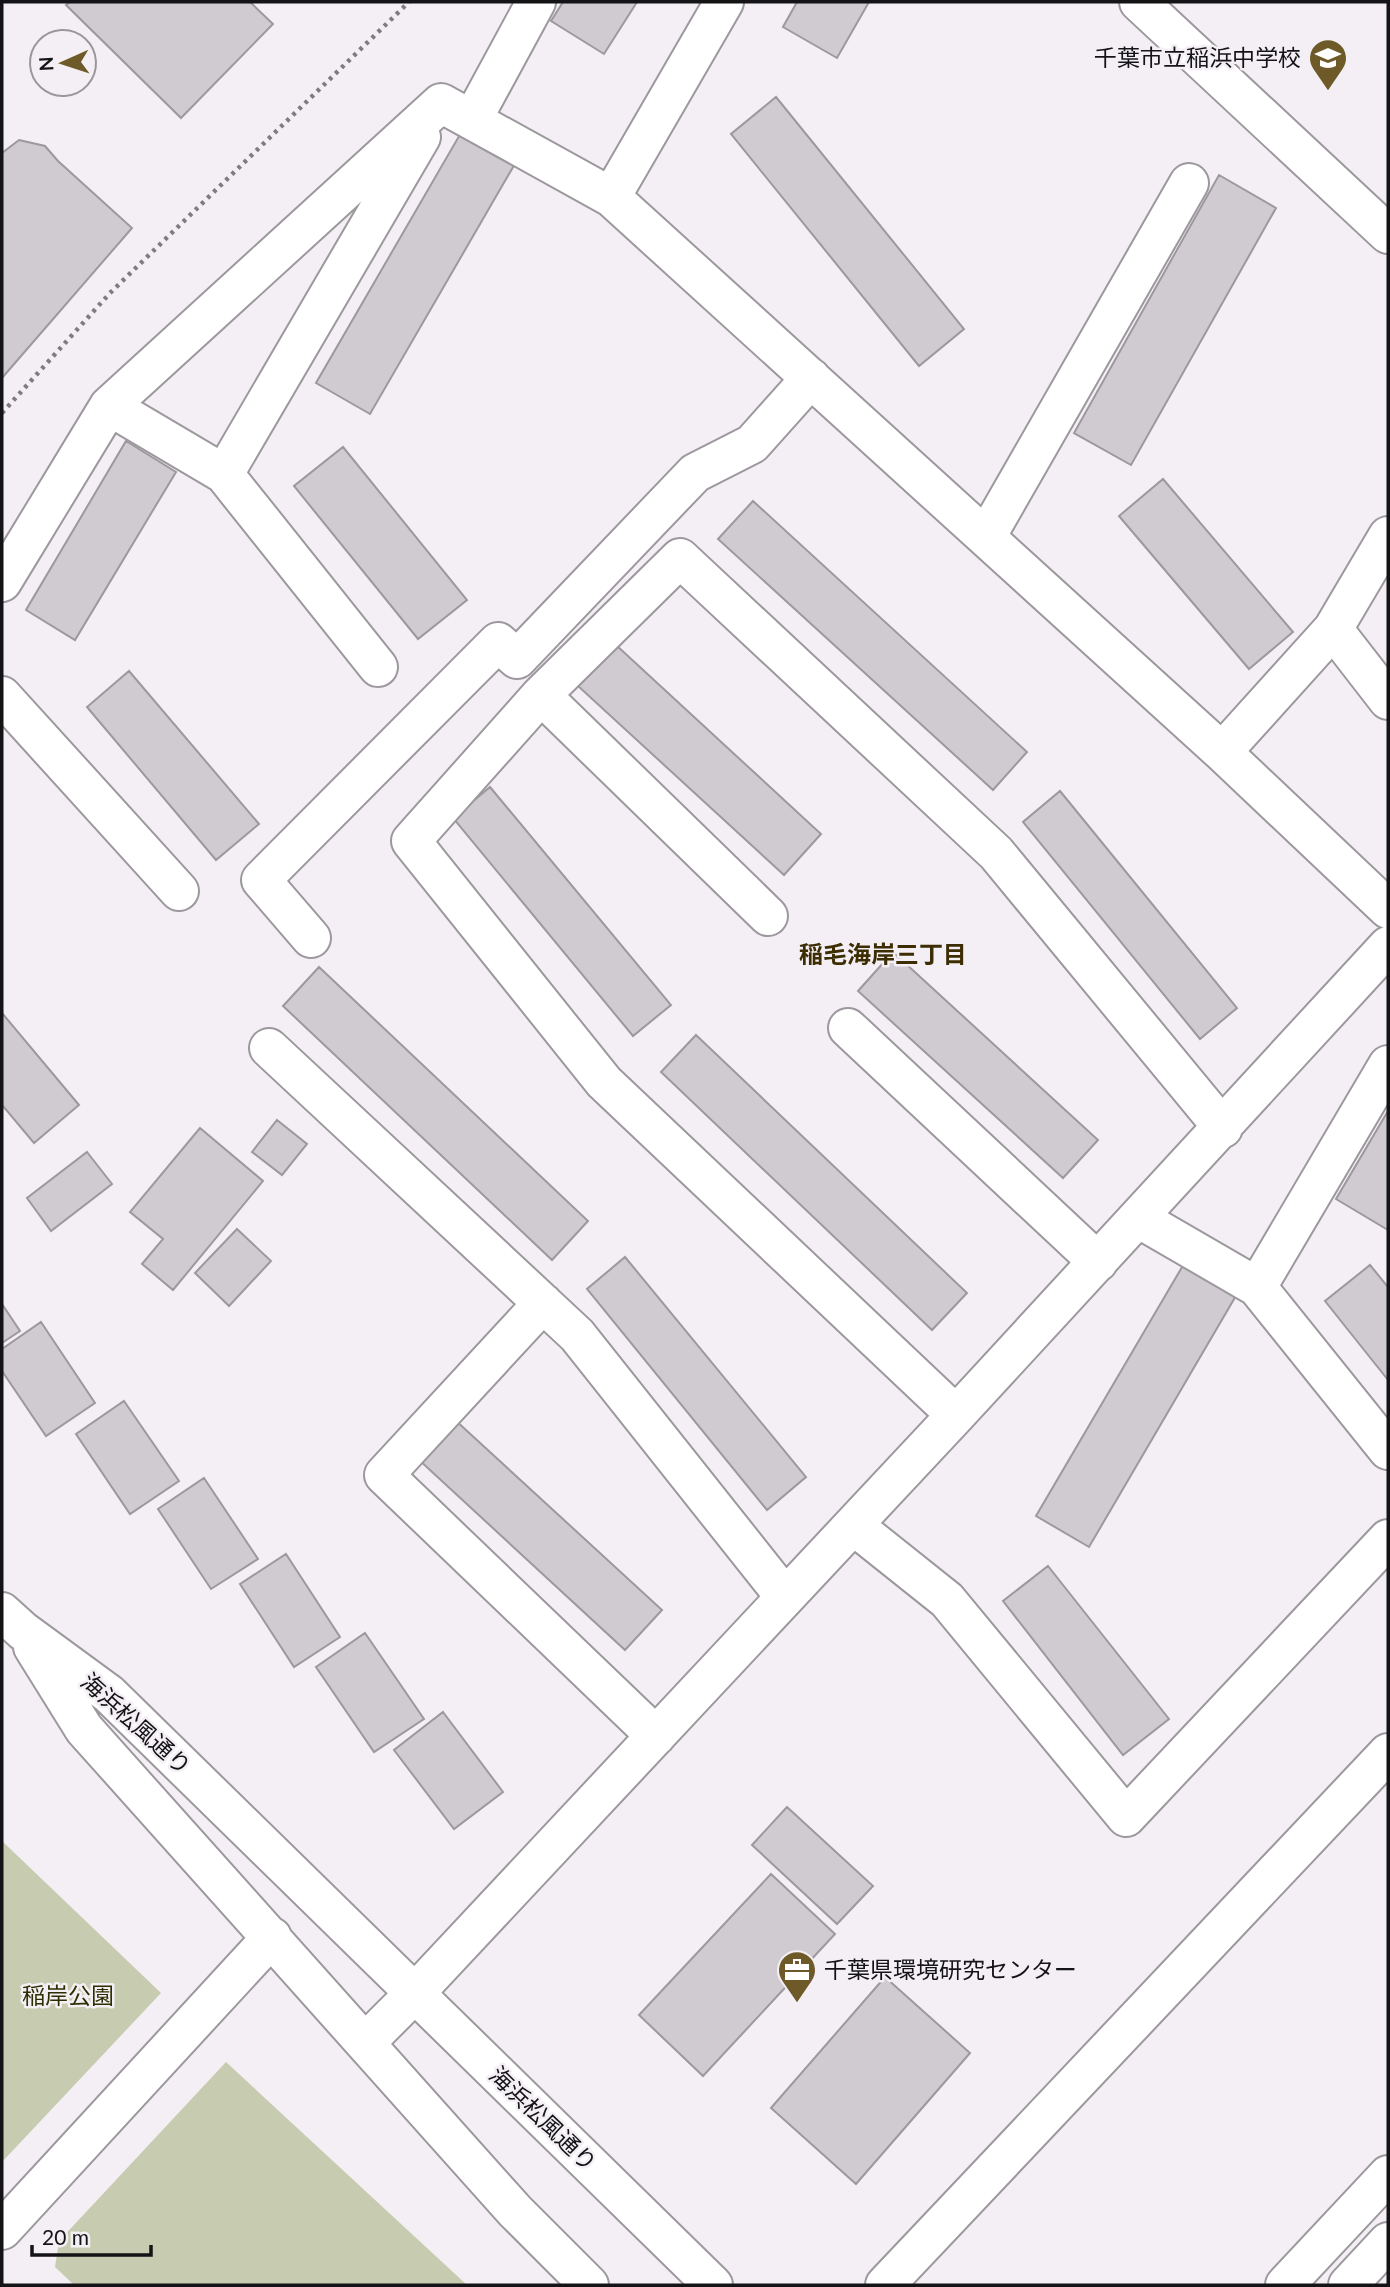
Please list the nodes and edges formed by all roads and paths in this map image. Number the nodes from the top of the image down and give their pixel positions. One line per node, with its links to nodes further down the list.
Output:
1 (409, 2): 11 (path)
2 (536, 2): 5 (street)
3 (724, 2): 7 (street)
4 (1139, 2): 8 (street)
5 (456, 112): 7 (street); 10 (street); 12 (street)
6 (1189, 183): 14 (street)
7 (611, 197): 9 (street)
8 (1388, 234)
9 (811, 378): 14 (street); 25 (street)
10 (109, 406): 12 (street); 15 (street)
11 (2, 413)
12 (225, 474): 17 (street)
13 (1388, 536): 16 (street)
14 (986, 537): 21 (street)
15 (2, 582)
16 (1333, 629): 20 (street); 21 (street)
17 (378, 667)
18 (2, 695): 22 (street)
19 (541, 695): 24 (street); 30 (street); 35 (street)
20 (1388, 700)
21 (1222, 752): 23 (street)
22 (178, 891)
23 (1388, 909)
24 (768, 916)
25 (311, 938)
26 (1388, 946): 30 (street)
27 (848, 1028): 32 (street)
28 (269, 1048): 34 (street)
29 (1388, 1065): 33 (street)
30 (1223, 1128): 31 (street)
31 (1138, 1218): 32 (street); 33 (street)
32 (1098, 1262): 35 (street)
33 (1256, 1287): 36 (street)
34 (543, 1303): 39 (street); 41 (street)
35 (956, 1415): 37 (street)
36 (1388, 1450)
37 (853, 1525): 38 (street); 39 (street)
38 (1388, 1539)
39 (785, 1597): 41 (street)
40 (12, 1621): 43 (street, 海浜松風通り); 44 (street, 海浜松風通り)
41 (656, 1736): 44 (street)
42 (1388, 1753): 51 (street)
43 (272, 1937): 45 (street, 海浜松風通り); 47 (street)
44 (415, 1993): 45 (street); 50 (street, 海浜松風通り)
45 (365, 2043): 49 (street, 海浜松風通り)
46 (1388, 2175): 52 (street)
47 (2, 2230)
48 (1388, 2242): 53 (street)
49 (589, 2285)
50 (713, 2285)
51 (885, 2285)
52 (1285, 2285)
53 (1348, 2285)

